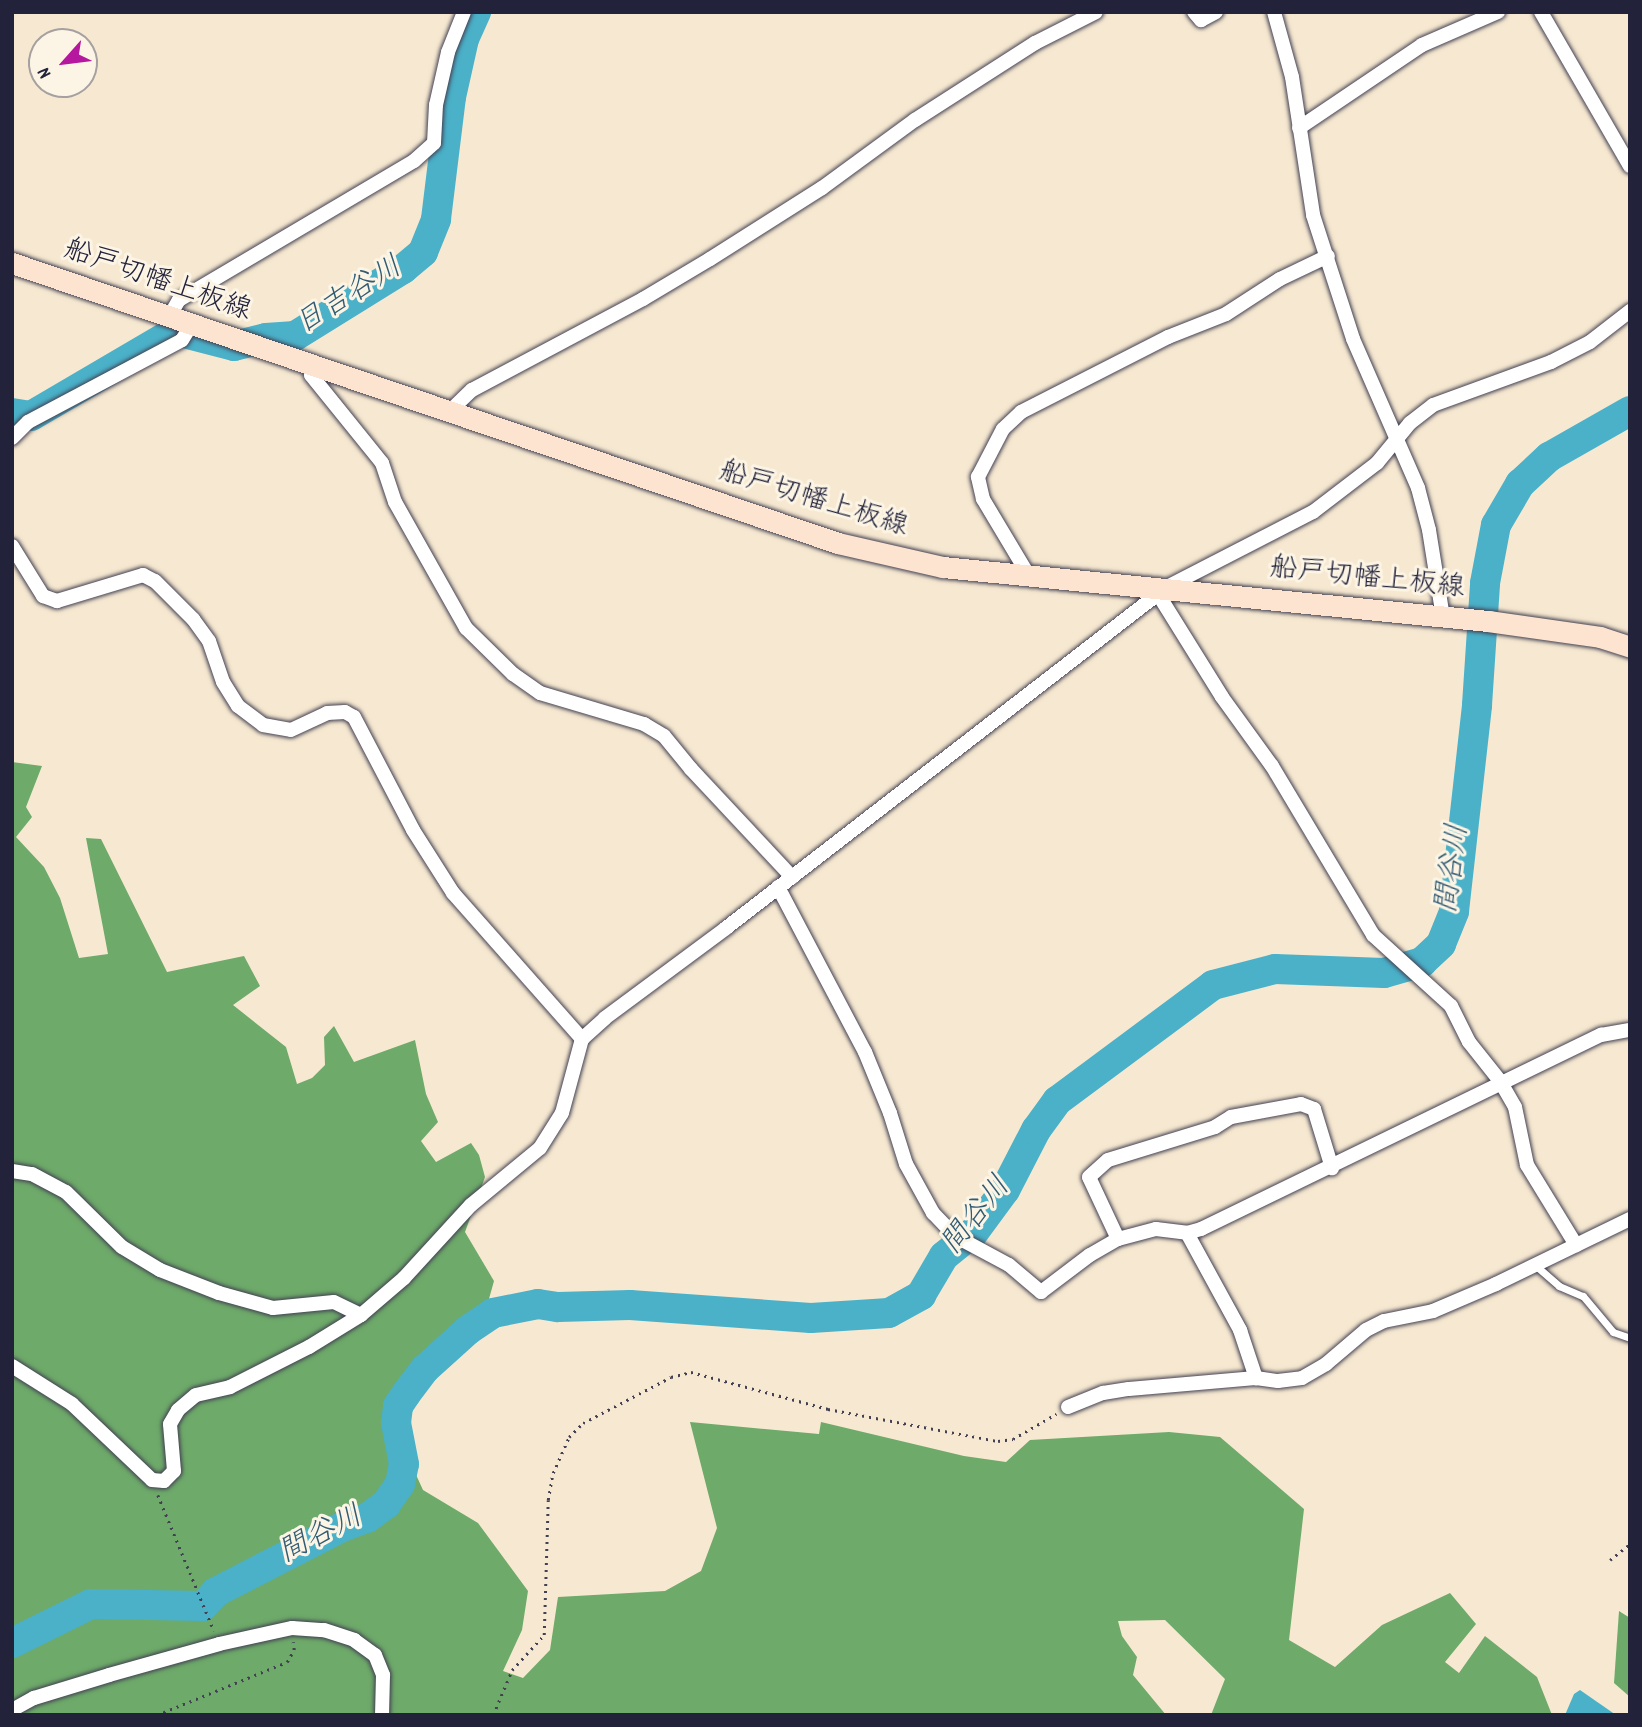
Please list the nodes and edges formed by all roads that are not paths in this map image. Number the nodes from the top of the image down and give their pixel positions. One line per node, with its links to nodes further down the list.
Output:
1 (464, 12): 13 (street)
2 (1096, 12): 16 (street)
3 (1194, 12): 4 (street)
4 (1216, 12)
5 (1274, 12): 8 (street)
6 (1499, 12): 8 (street)
7 (1541, 12): 9 (street)
8 (1299, 128): 10 (street)
9 (1630, 166)
10 (1328, 256): 18 (street); 20 (street)
11 (12, 263): 13 (main road, 船戸切幡上板線)
12 (1630, 311): 18 (street)
13 (169, 317): 14 (main road, 船戸切幡上板線)
14 (189, 329): 15 (main road, 船戸切幡上板線); 17 (street)
15 (310, 363): 16 (main road, 船戸切幡上板線); 24 (street)
16 (452, 410): 20 (main road, 船戸切幡上板線)
17 (12, 438)
18 (1397, 440): 21 (street); 22 (street)
19 (12, 546): 27 (street)
20 (1029, 576): 21 (main road, 船戸切幡上板線)
21 (1163, 591): 22 (main road, 船戸切幡上板線); 24 (street); 28 (street)
22 (1443, 617): 23 (main road, 船戸切幡上板線)
23 (1630, 647)
24 (792, 877): 25 (street)
25 (778, 887): 27 (street); 33 (street)
26 (1630, 1030): 28 (street)
27 (583, 1039): 36 (street)
28 (1500, 1082): 29 (street); 34 (street)
29 (1332, 1168): 32 (street); 33 (street)
30 (12, 1171): 36 (street)
31 (1630, 1219): 34 (street)
32 (1187, 1233): 33 (street); 39 (street)
33 (1118, 1240)
34 (1576, 1245): 35 (street)
35 (1535, 1265): 37 (lane); 39 (street)
36 (361, 1315): 38 (street)
37 (1630, 1338)
38 (12, 1366)
39 (1256, 1378): 40 (street)
40 (1068, 1407)
41 (12, 1710): 42 (street)
42 (382, 1715)

